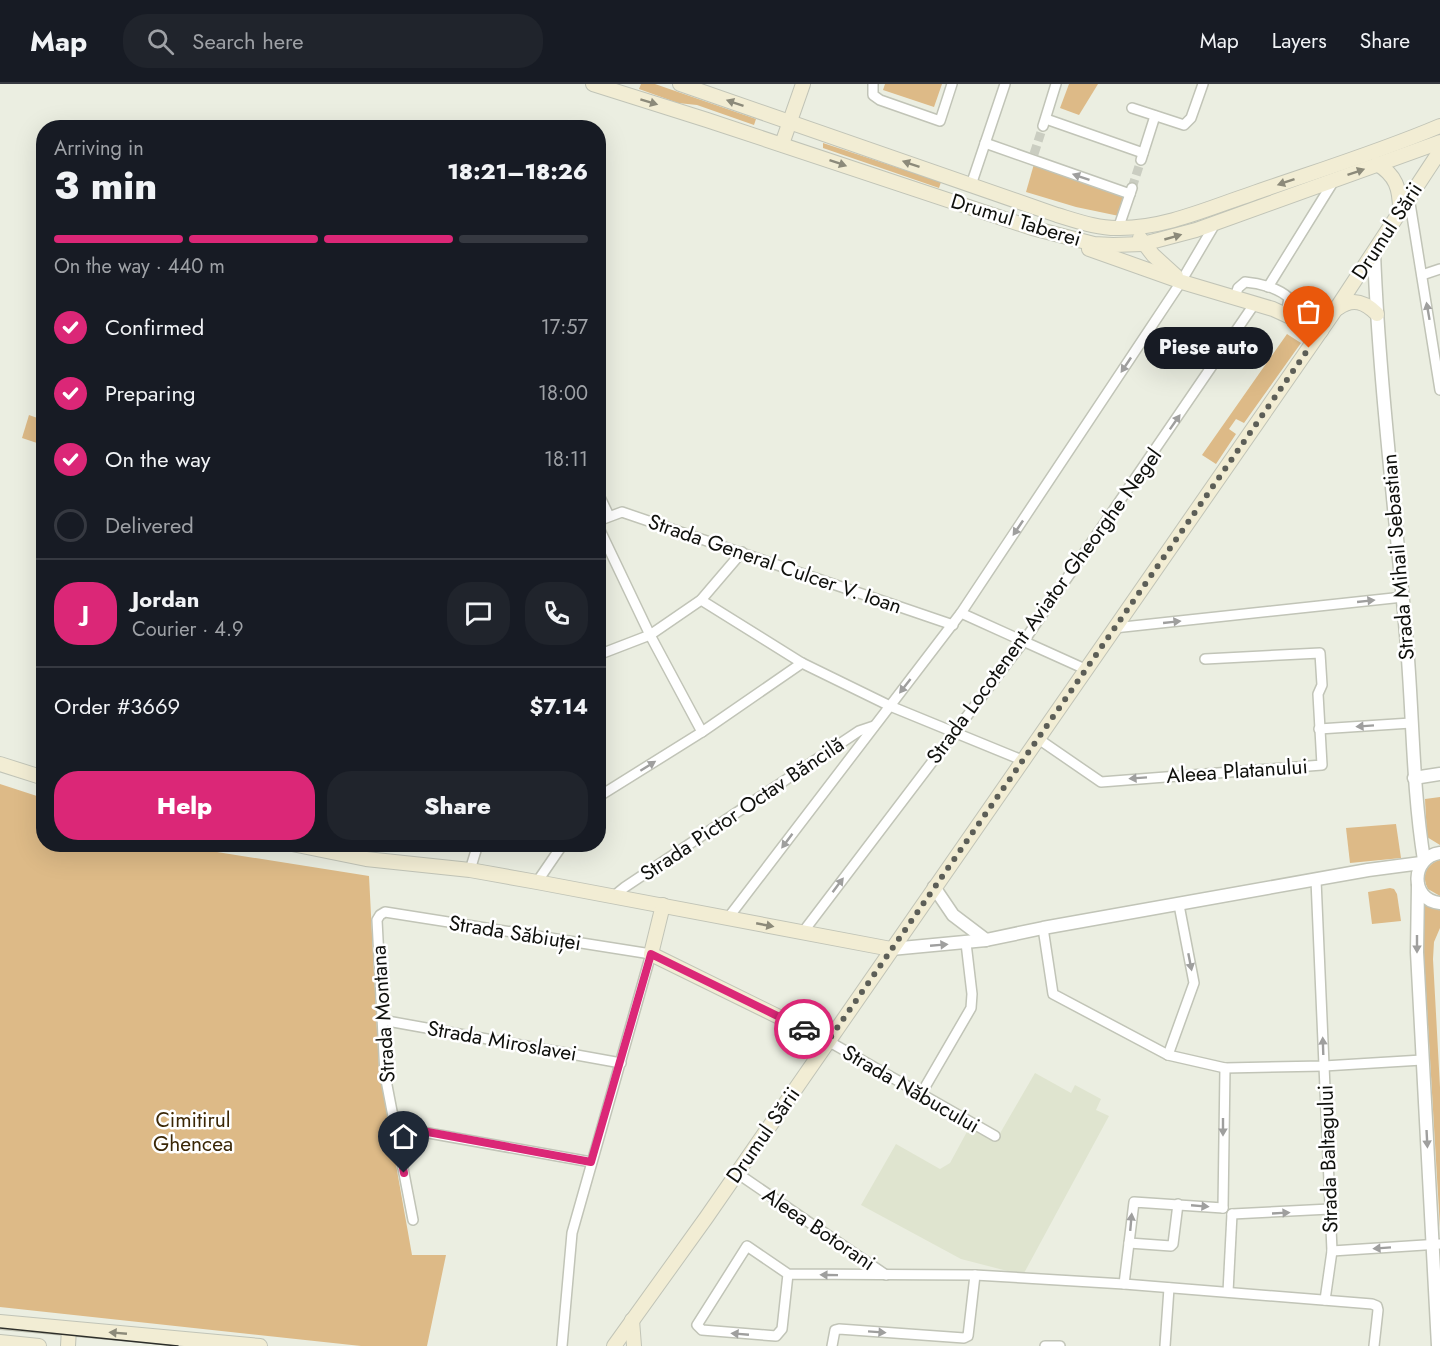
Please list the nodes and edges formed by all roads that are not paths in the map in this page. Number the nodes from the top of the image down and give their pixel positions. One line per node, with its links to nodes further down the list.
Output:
1 (593, 84): 15 (main road, Drumul Taberei, one-way to 15)
2 (680, 84): 11 (main road, Drumul Taberei, one-way to 2)
3 (803, 84): 11 (main road)
4 (873, 84): 5 (street)
5 (952, 84)
6 (1005, 84): 14 (street)
7 (1056, 84): 10 (street)
8 (1203, 84): 10 (street)
9 (1132, 108): 10 (street)
10 (1155, 116)
11 (790, 122): 15 (main road); 18 (main road, Drumul Taberei, one-way to 11)
12 (1440, 126): 26 (main road, Drumul Taberei, one-way to 26)
13 (1440, 142): 17 (main road, Drumul Taberei)
14 (985, 143): 20 (street); 27 (street, one-way to 14)
15 (782, 144): 22 (main road, Drumul Taberei, one-way to 22)
16 (1440, 151): 21 (main road, Drumul Sării)
17 (1377, 164): 19 (main road, Drumul Taberei, one-way to 17); 23 (main road)
18 (949, 177): 20 (main road, Drumul Taberei); 22 (main road)
19 (1335, 179): 24 (main road, Drumul Taberei); 33 (street)
20 (971, 185): 27 (main road, Drumul Taberei)
21 (1408, 197): 23 (main road, Drumul Sării); 31 (street)
22 (943, 198): 25 (main road, Drumul Taberei)
23 (1400, 212): 29 (main road, Drumul Sării)
24 (1215, 224): 28 (main road, Drumul Taberei, one-way to 24); 32 (street)
25 (1032, 228): 28 (main road, Drumul Taberei); 32 (main road)
26 (1134, 228): 27 (main road, Drumul Taberei); 28 (main road)
27 (1118, 229)
28 (1143, 244): 32 (main road)
29 (1374, 253): 36 (main road, Drumul Sării); 37 (street, Strada Mihail Sebastian)
30 (1440, 269): 31 (street)
31 (1422, 274): 40 (street, one-way to 31)
32 (1184, 277): 34 (main road); 48 (street, one-way to 48)
33 (1268, 287): 34 (street); 38 (street)
34 (1235, 297): 35 (main road)
35 (1255, 303): 38 (main road); 52 (street, Strada Locotenent Aviator Gheorghe Negel, one-way to 35)
36 (1336, 309): 37 (main road); 39 (main road, Drumul Sării)
37 (1377, 314): 46 (street, Strada Mihail Sebastian)
38 (1286, 315): 39 (main road)
39 (1321, 331): 50 (main road, Drumul Sării)
40 (1440, 390)
41 (606, 510): 42 (street)
42 (609, 516): 43 (street, Strada General Culcer V. Ioan); 45 (street, Strada General Culcer V. Ioan)
43 (606, 518)
44 (606, 541): 51 (street)
45 (742, 552): 47 (street); 49 (street, Strada General Culcer V. Ioan)
46 (1403, 597): 50 (street, one-way to 46); 58 (street, Strada Mihail Sebastian)
47 (701, 600): 51 (street); 55 (street)
48 (961, 614): 49 (street); 52 (street)
49 (952, 625): 57 (street, one-way to 57)
50 (1114, 628): 56 (main road, Drumul Sării)
51 (650, 635): 53 (street); 61 (street)
52 (1024, 641): 56 (street); 62 (street, Strada Locotenent Aviator Gheorghe Negel)
53 (606, 652)
54 (1205, 659): 60 (street)
55 (802, 663): 57 (street); 61 (street)
56 (1085, 669): 63 (main road, Drumul Sării)
57 (890, 706): 59 (street); 62 (street)
58 (1411, 723): 60 (street, Aleea Platanului, one-way to 60); 68 (street, Strada Mihail Sebastian)
59 (874, 726): 81 (street, Strada Pictor Octav Băncilă); 86 (street, one-way to 86)
60 (1320, 729): 63 (street, Aleea Platanului, one-way to 63)
61 (702, 732): 69 (street, one-way to 61)
62 (955, 732): 64 (street); 88 (street, Strada Locotenent Aviator Gheorghe Negel, one-way to 62)
63 (1037, 738): 64 (main road, Drumul Sării)
64 (1022, 760): 80 (main road, Drumul Sării)
65 (0, 764): 67 (main road)
66 (1440, 774): 68 (street)
67 (36, 775)
68 (1414, 778): 74 (street, Strada Mihail Sebastian)
69 (606, 792)
70 (331, 852): 76 (main road)
71 (476, 852): 76 (street)
72 (558, 852): 78 (street)
73 (1440, 853): 74 (street)
74 (1423, 862): 75 (street); 79 (street)
75 (1401, 866): 77 (street); 79 (street)
76 (470, 870): 78 (main road)
77 (1316, 880): 84 (street); 98 (street, Strada Baltagului, one-way to 77)
78 (537, 882): 81 (main road)
79 (1417, 882): 82 (street); 96 (street, one-way to 96)
80 (934, 887): 89 (street); 91 (main road, Drumul Sării)
81 (614, 896): 83 (main road)
82 (1440, 903)
83 (663, 905): 86 (main road); 92 (main road)
84 (1179, 905): 87 (street); 95 (street, one-way to 95)
85 (380, 915): 92 (street, Strada Săbiuței); 93 (street, Strada Montana)
86 (728, 918): 88 (main road, one-way to 88)
87 (1043, 928): 89 (street); 95 (street, Strada Baltagului)
88 (803, 932): 91 (main road)
89 (986, 940): 90 (street)
90 (966, 943): 91 (street, one-way to 90); 100 (street)
91 (891, 949): 94 (main road, Drumul Sării)
92 (651, 954): 94 (main road); 97 (street)
93 (382, 1020): 97 (street, Strada Miroslavei); 101 (street, Strada Montana)
94 (828, 1041): 100 (street, Strada Năbucului); 104 (main road, Drumul Sării)
95 (1171, 1057): 99 (street, Strada Baltagului)
96 (1422, 1059): 98 (street, Strada Baltagului); 110 (street, one-way to 110)
97 (621, 1063): 103 (street)
98 (1324, 1066): 99 (street, Strada Baltagului); 106 (street, Strada Baltagului)
99 (1225, 1068): 107 (street, one-way to 107)
100 (921, 1094): 102 (street, Strada Năbucului)
101 (395, 1126): 103 (street); 108 (street, Strada Montana)
102 (995, 1136)
103 (591, 1162): 126 (street)
104 (737, 1173): 113 (street, Aleea Botorani); 119 (main road, Drumul Sării)
105 (1178, 1204): 107 (street, one-way to 107); 109 (street); 109 (street, one-way to 105)
106 (1330, 1209): 107 (street, one-way to 106); 111 (street, Strada Baltagului)
107 (1228, 1211): 117 (street)
108 (413, 1220)
109 (1129, 1243): 115 (street)
110 (1436, 1244): 111 (street, one-way to 111); 134 (street)
111 (1332, 1251): 118 (street)
112 (788, 1274): 112 (street, one-way to 112); 113 (street, one-way to 112)
113 (888, 1275): 114 (street, Aleea Botorani)
114 (975, 1275): 115 (street, Aleea Botorani); 129 (street, one-way to 114)
115 (1124, 1284): 116 (street, Aleea Botorani)
116 (1169, 1288): 117 (street, Aleea Botorani); 132 (street)
117 (1228, 1292): 118 (street, Aleea Botorani)
118 (1325, 1300): 133 (street, Aleea Botorani)
119 (632, 1320): 127 (main road, Drumul Sării); 128 (main road)
120 (0, 1322): 121 (main road)
121 (69, 1329): 124 (main road); 125 (main road, one-way to 121)
122 (0, 1342): 123 (main road)
123 (39, 1346)
124 (68, 1346)
125 (260, 1346)
126 (562, 1346)
127 (614, 1346)
128 (634, 1346)
129 (832, 1346)
130 (1045, 1346): 131 (street)
131 (1060, 1346)
132 (1165, 1346)
133 (1374, 1346)
134 (1438, 1346)

